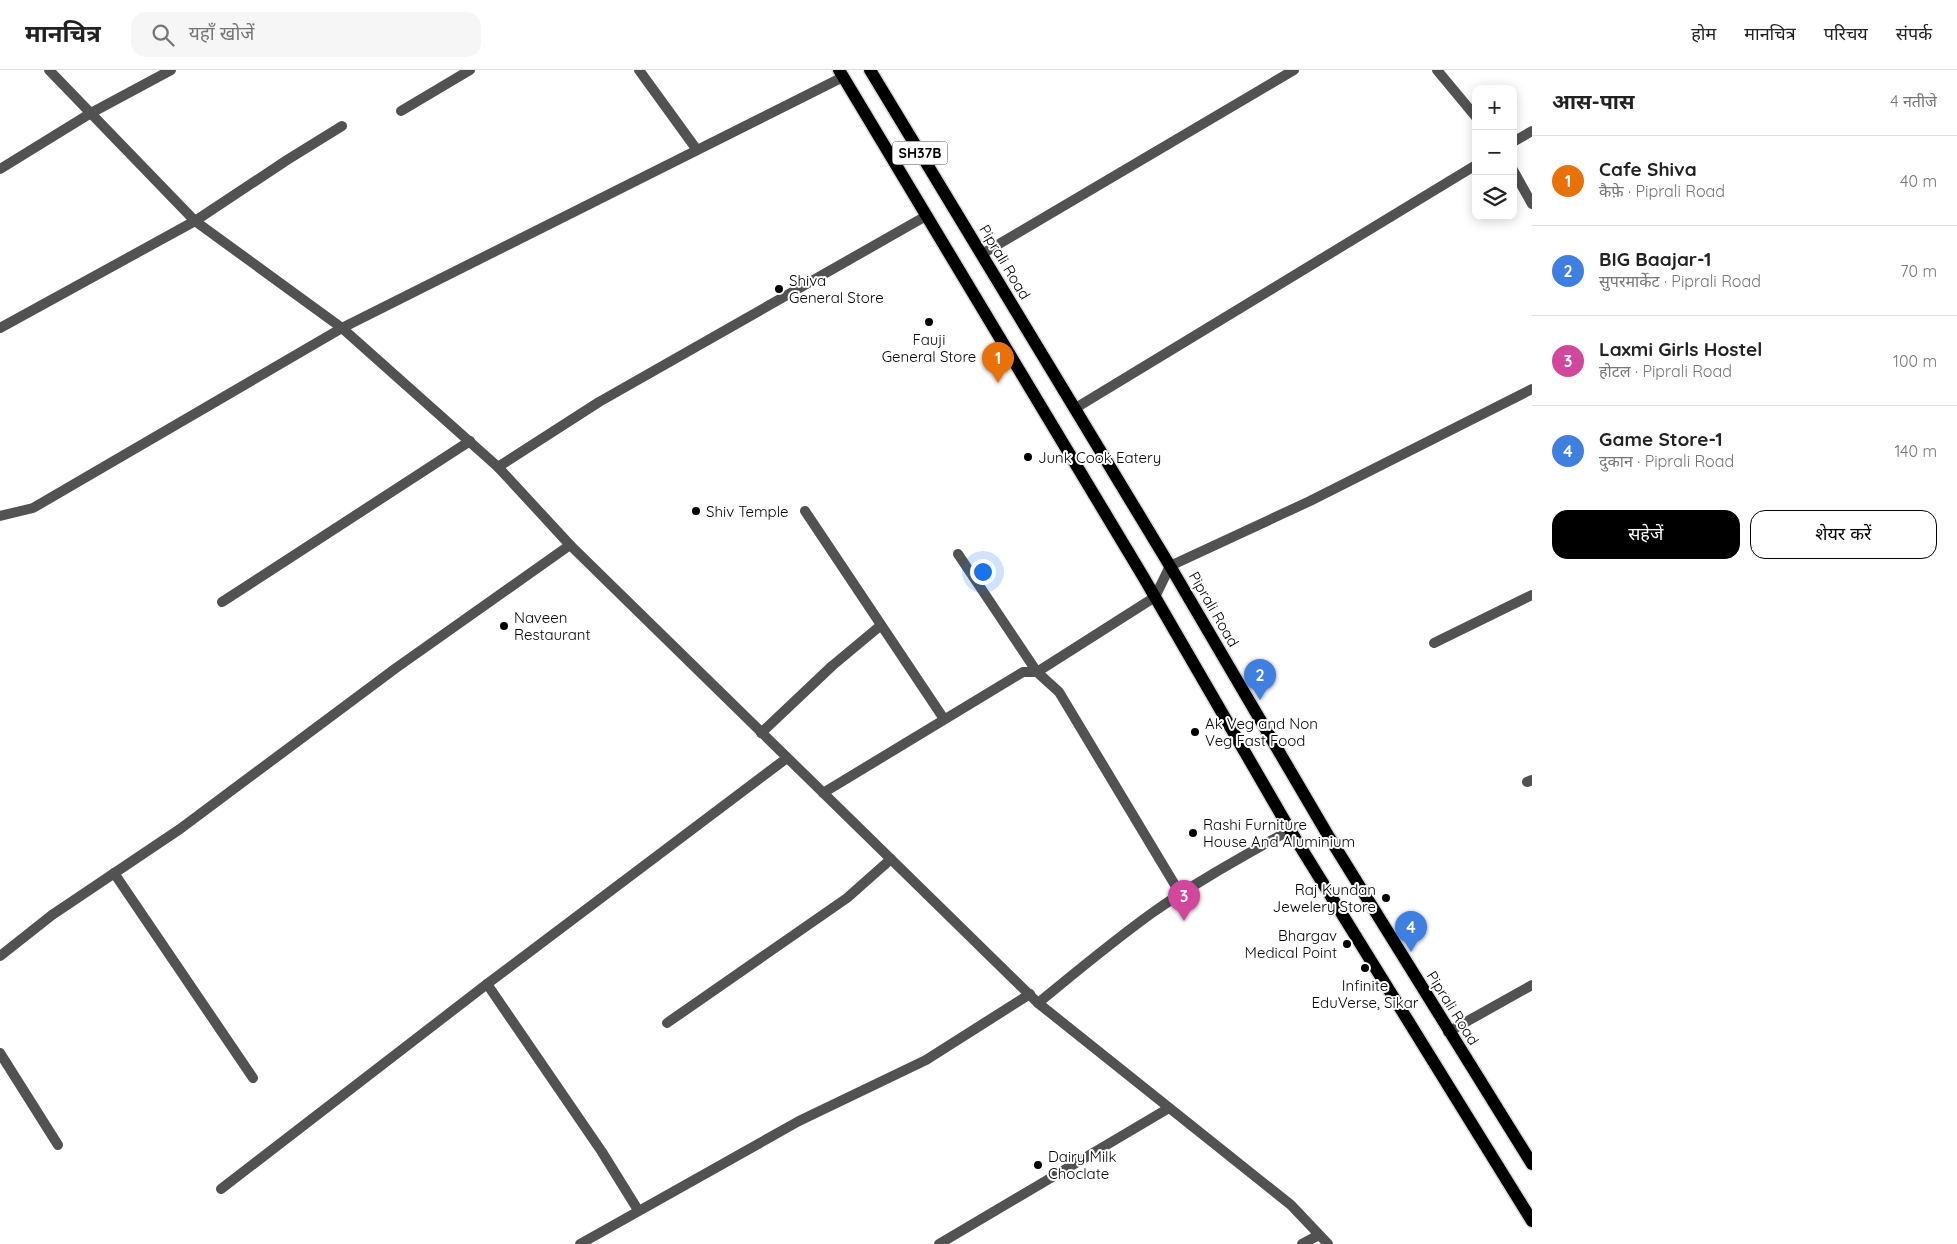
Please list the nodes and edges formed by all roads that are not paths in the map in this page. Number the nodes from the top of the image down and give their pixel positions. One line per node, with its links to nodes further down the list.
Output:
1 (49, 70): 11 (street)
2 (171, 70): 11 (street)
3 (470, 70): 9 (street)
4 (639, 70): 15 (street)
5 (870, 70): 22 (main road, Piprali Road / SH37B)
6 (1294, 70): 22 (street)
7 (1437, 70): 10 (street)
8 (841, 73): 15 (street); 20 (main road)
9 (401, 112)
10 (1472, 112)
11 (91, 113): 17 (street); 21 (street)
12 (342, 126): 21 (street)
13 (1532, 131): 14 (street)
14 (1517, 140)
15 (697, 150): 24 (street)
16 (1472, 167): 26 (street)
17 (0, 169)
18 (1516, 175): 19 (street)
19 (1532, 204)
20 (926, 216): 28 (street); 35 (main road)
21 (195, 221): 23 (street); 24 (street)
22 (982, 254): 26 (main road, Piprali Road / SH37B)
23 (0, 328)
24 (342, 328): 27 (street); 30 (street)
25 (1532, 389): 33 (street)
26 (1074, 410): 33 (main road, Piprali Road / SH37B)
27 (470, 442): 28 (street); 36 (street)
28 (498, 467): 31 (street)
29 (805, 511): 37 (street)
30 (0, 516)
31 (570, 545): 41 (street); 46 (street)
32 (958, 554): 39 (street)
33 (1170, 566): 35 (street); 54 (main road, Piprali Road / SH37B)
34 (1532, 595): 38 (street)
35 (1155, 597): 39 (street); 44 (main road)
36 (222, 602)
37 (880, 626): 40 (street); 41 (street)
38 (1434, 643)
39 (1037, 672): 40 (street); 47 (street)
40 (944, 719): 43 (street)
41 (761, 733): 42 (street)
42 (787, 758): 43 (street); 49 (street)
43 (823, 793): 45 (street)
44 (1290, 830): 47 (street); 62 (main road)
45 (891, 859): 51 (street); 53 (street)
46 (114, 873): 48 (street); 56 (street)
47 (1181, 895): 52 (street)
48 (0, 956)
49 (487, 984): 60 (street); 61 (street)
50 (1532, 985): 54 (street)
51 (1030, 994): 52 (street); 61 (street)
52 (1038, 1003): 57 (street)
53 (667, 1023)
54 (1448, 1032): 59 (main road, Piprali Road / SH37B)
55 (0, 1054): 58 (street)
56 (253, 1078)
57 (1169, 1108): 63 (street); 65 (street)
58 (58, 1145)
59 (1532, 1164)
60 (221, 1189)
61 (638, 1210): 64 (street)
62 (1532, 1221)
63 (1319, 1235): 66 (street); 67 (street)
64 (580, 1244)
65 (939, 1244)
66 (1302, 1244)
67 (1328, 1244)

